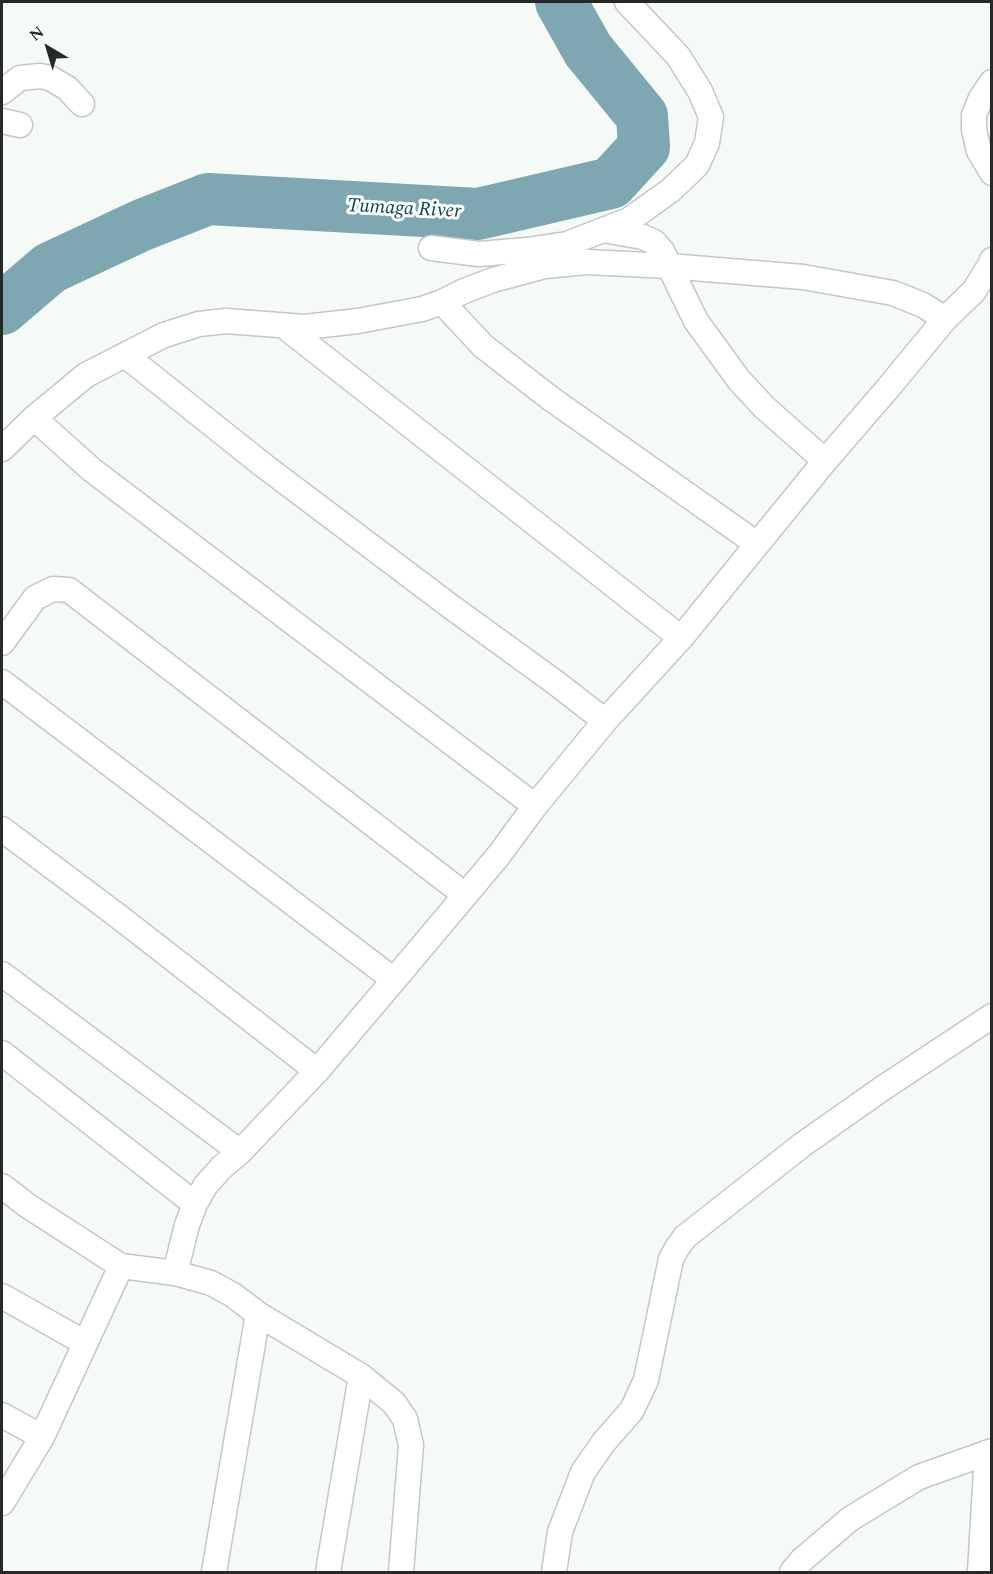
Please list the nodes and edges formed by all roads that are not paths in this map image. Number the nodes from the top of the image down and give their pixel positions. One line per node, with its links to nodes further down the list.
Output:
1 (627, 2): 6 (street)
2 (992, 82): 5 (street)
3 (2, 92): 4 (street)
4 (82, 104)
5 (992, 173)
6 (603, 230): 7 (street); 9 (street)
7 (431, 248)
8 (992, 260): 11 (street)
9 (669, 266): 10 (street); 11 (street); 16 (street)
10 (442, 302): 12 (street); 17 (street)
11 (945, 319): 16 (street)
12 (284, 326): 13 (street); 18 (street)
13 (125, 355): 14 (street); 21 (street)
14 (34, 418): 15 (street); 22 (street)
15 (2, 449)
16 (825, 461): 17 (street)
17 (757, 544): 18 (street)
18 (681, 638): 21 (street)
19 (2, 643): 24 (street)
20 (2, 682): 26 (street)
21 (605, 721): 22 (street)
22 (535, 806): 24 (street)
23 (2, 829): 29 (street)
24 (465, 896): 26 (street)
25 (2, 974): 30 (street)
26 (394, 980): 29 (street)
27 (992, 1016): 46 (street)
28 (2, 1053): 32 (street)
29 (317, 1071): 30 (street)
30 (240, 1152): 32 (street)
31 (2, 1186): 33 (street)
32 (195, 1204): 34 (street)
33 (121, 1266): 34 (street); 37 (street)
34 (175, 1273): 36 (street)
35 (2, 1296): 37 (street)
36 (258, 1314): 38 (street); 43 (street)
37 (85, 1343): 40 (street)
38 (361, 1376): 44 (street); 45 (street)
39 (2, 1414): 40 (street)
40 (42, 1437): 42 (street)
41 (989, 1452): 47 (street); 48 (street)
42 (2, 1503)
43 (214, 1572)
44 (328, 1572)
45 (401, 1572)
46 (554, 1572)
47 (792, 1572)
48 (980, 1572)

